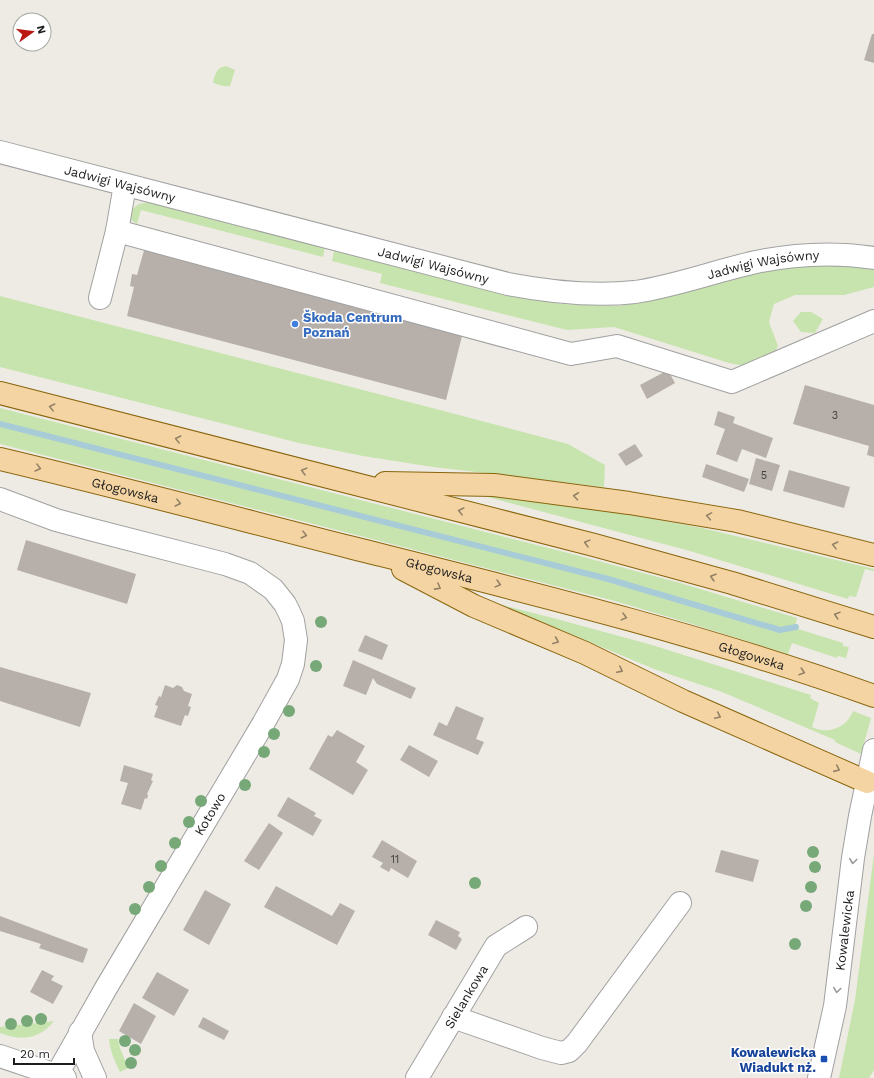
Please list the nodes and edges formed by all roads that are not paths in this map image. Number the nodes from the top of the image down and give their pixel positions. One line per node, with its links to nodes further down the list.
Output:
1 (0, 152): 2 (street, Jadwigi Wajsówny)
2 (125, 185): 3 (street); 4 (street, Jadwigi Wajsówny)
3 (117, 231): 5 (street); 6 (street)
4 (874, 258)
5 (100, 298)
6 (874, 322)
7 (0, 393): 9 (main road, one-way to 7)
8 (0, 459): 11 (main road, Głogowska, one-way to 11)
9 (342, 480): 12 (main road, one-way to 9); 13 (main road, one-way to 9)
10 (0, 499): 20 (street, Kotowo)
11 (352, 548): 14 (main road, Głogowska, one-way to 14); 16 (main road, one-way to 16)
12 (874, 555)
13 (874, 627)
14 (867, 693)
15 (874, 750): 16 (street, Kowalewicka)
16 (870, 784): 26 (street, Kowalewicka, one-way to 26)
17 (680, 904): 19 (street)
18 (526, 927): 19 (street, Sielankowa)
19 (453, 1017): 25 (street, Sielankowa)
20 (80, 1032): 22 (street, Kotowo); 24 (street)
21 (2, 1056): 22 (street); 23 (street)
22 (59, 1077)
23 (17, 1078)
24 (95, 1078)
25 (416, 1078)
26 (819, 1078)

